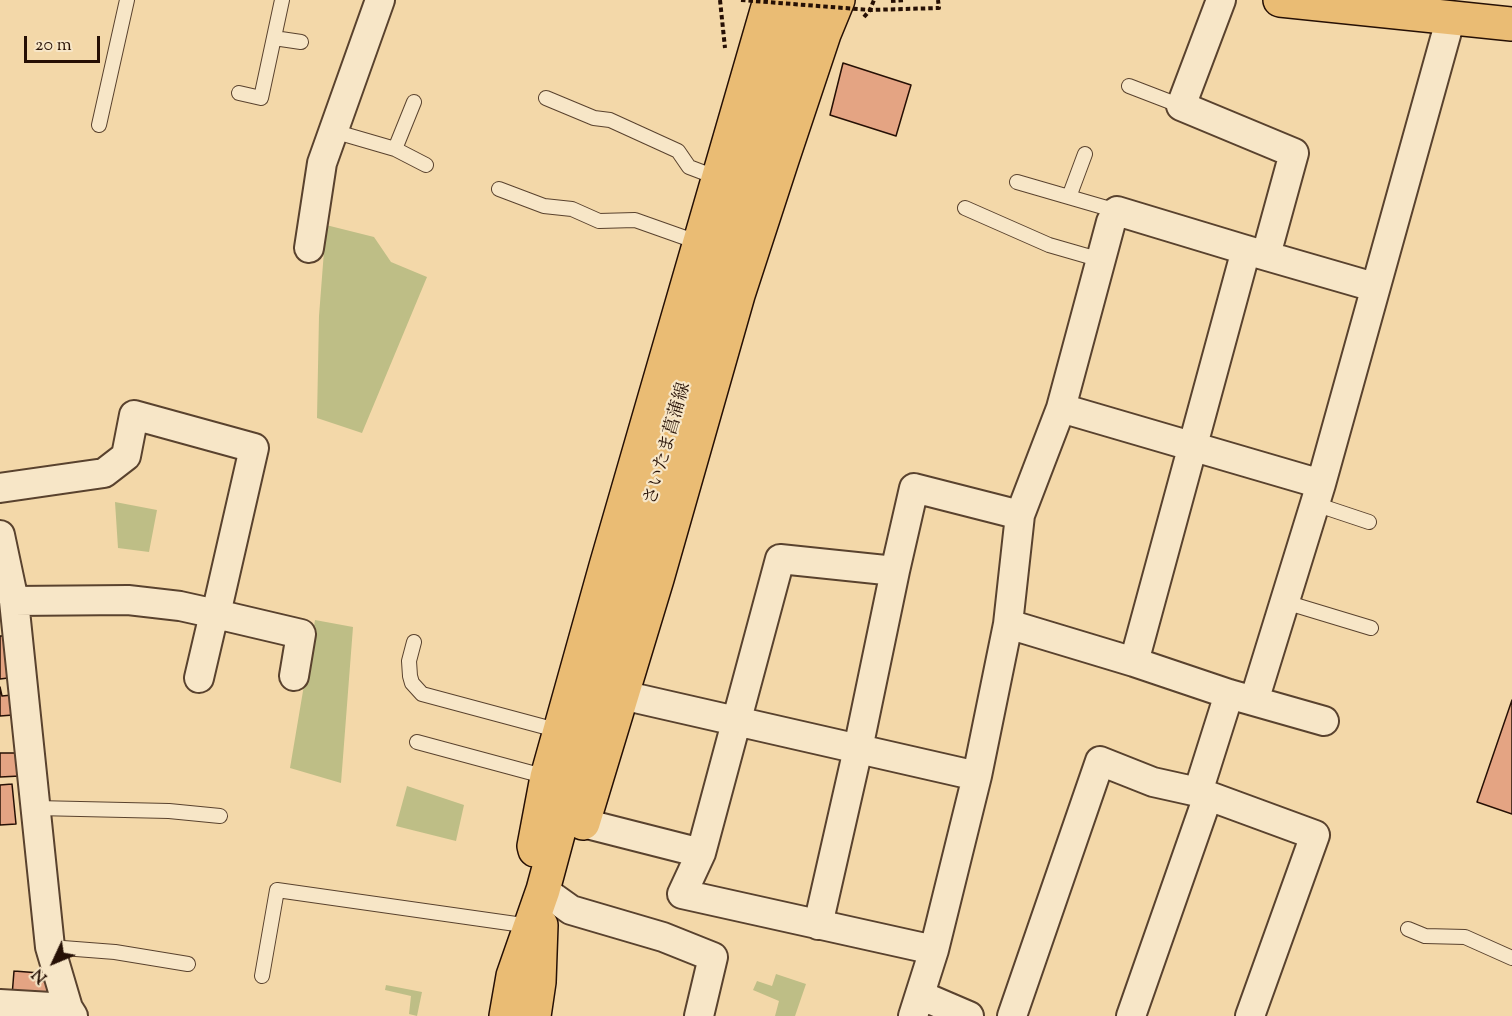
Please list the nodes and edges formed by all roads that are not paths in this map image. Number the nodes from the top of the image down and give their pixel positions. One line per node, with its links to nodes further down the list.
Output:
1 (127, 0): 18 (lane)
2 (282, 0): 11 (lane)
3 (380, 0): 19 (street)
4 (770, 0): 23 (main road)
5 (804, 0): 65 (main road, さいたま菖蒲線)
6 (838, 0): 51 (main road)
7 (1221, 0): 17 (street)
8 (1280, 0): 9 (main road)
9 (1451, 17): 10 (main road); 33 (street)
10 (1512, 24)
11 (274, 38): 12 (lane); 14 (lane)
12 (301, 42)
13 (1129, 86): 17 (lane)
14 (239, 93)
15 (546, 98): 23 (lane)
16 (414, 102): 20 (lane)
17 (1181, 106): 31 (street)
18 (99, 125)
19 (333, 132): 20 (lane); 30 (street)
20 (395, 149): 22 (lane)
21 (1085, 154): 26 (lane)
22 (426, 165)
23 (718, 178): 29 (main road)
24 (1017, 182): 26 (lane)
25 (499, 189): 29 (lane)
26 (1069, 197): 28 (lane)
27 (965, 208): 32 (lane)
28 (1117, 211): 31 (street); 32 (street)
29 (700, 243): 55 (main road)
30 (309, 248)
31 (1256, 253): 33 (street); 35 (street)
32 (1101, 260): 34 (street)
33 (1374, 286): 37 (street)
34 (1061, 408): 35 (street); 38 (street)
35 (1193, 446): 37 (street); 48 (street)
36 (0, 488): 44 (street)
37 (1318, 494): 39 (lane); 42 (street)
38 (1020, 515): 41 (street); 45 (street)
39 (1369, 522)
40 (0, 535): 43 (street)
41 (895, 571): 54 (street); 57 (street)
42 (1285, 602): 46 (lane); 52 (street)
43 (10, 607): 44 (street); 61 (street)
44 (215, 614): 49 (street); 50 (street)
45 (1008, 624): 48 (street); 58 (street)
46 (1371, 628)
47 (414, 642): 55 (lane)
48 (1134, 662): 52 (street)
49 (294, 676)
50 (199, 678)
51 (622, 695): 54 (street); 63 (main road)
52 (1242, 698): 53 (street); 60 (street)
53 (1324, 721)
54 (737, 722): 57 (street); 64 (street)
55 (560, 731): 59 (main road)
56 (417, 742): 59 (lane)
57 (858, 749): 58 (street); 66 (street)
58 (977, 776): 70 (street)
59 (548, 777): 65 (main road)
60 (1203, 794): 81 (street); 82 (street); 83 (street)
61 (36, 808): 62 (lane); 69 (street)
62 (220, 816)
63 (583, 823): 64 (street); 65 (main road)
64 (701, 853): 66 (street)
65 (543, 890): 67 (main road, さいたま菖蒲線); 78 (main road, さいたま菖蒲線); 79 (street)
66 (818, 925): 70 (street)
67 (530, 926): 73 (lane); 77 (main road, さいたま菖蒲線)
68 (1408, 929): 71 (lane)
69 (50, 947): 72 (lane); 76 (street)
70 (934, 950): 75 (street)
71 (1512, 958)
72 (188, 964)
73 (262, 976)
74 (0, 1004): 76 (street)
75 (917, 1006): 80 (street)
76 (70, 1012)
77 (506, 1016)
78 (534, 1016)
79 (699, 1016)
80 (969, 1016)
81 (1012, 1016)
82 (1131, 1016)
83 (1250, 1016)

